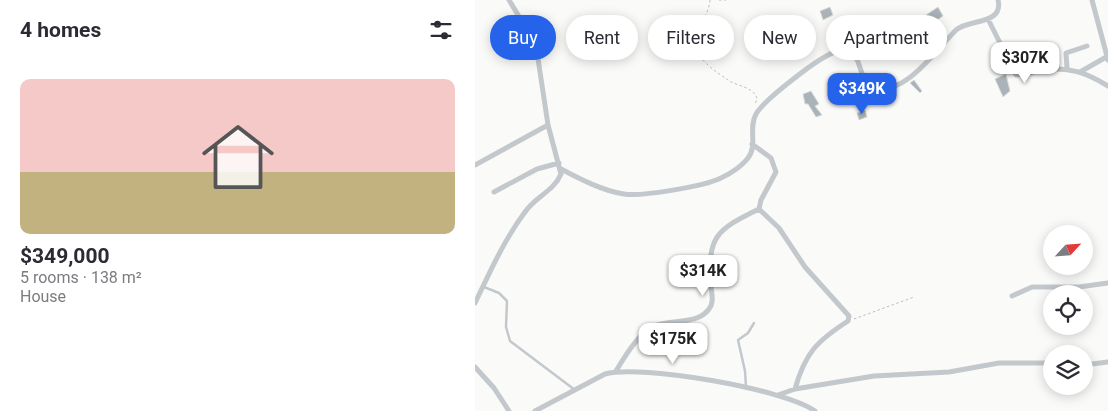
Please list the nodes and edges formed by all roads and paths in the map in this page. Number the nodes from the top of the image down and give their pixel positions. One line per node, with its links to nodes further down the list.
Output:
1 (509, 0): 14 (street)
2 (710, 0): 13 (path)
3 (719, 0): 4 (path)
4 (726, 0)
5 (998, 0): 7 (street)
6 (1092, 0): 9 (street)
7 (988, 19): 10 (street); 13 (street)
8 (1087, 46): 10 (street)
9 (1108, 57): 11 (street)
10 (1067, 68): 11 (street)
11 (1080, 72): 12 (street)
12 (1108, 86)
13 (756, 113): 15 (street)
14 (548, 125): 16 (street); 17 (street)
15 (752, 144): 18 (street); 20 (street)
16 (559, 163): 18 (street); 19 (street)
17 (475, 165)
18 (561, 169): 22 (street)
19 (494, 192)
20 (759, 209): 26 (street); 32 (street)
21 (1108, 283): 24 (street)
22 (483, 287): 25 (street); 35 (lane)
23 (915, 296): 26 (path)
24 (1012, 296)
25 (475, 303)
26 (848, 321): 34 (street)
27 (754, 323): 33 (lane)
28 (1108, 362): 30 (street)
29 (1043, 363): 34 (street)
30 (1093, 364)
31 (475, 367): 37 (street)
32 (615, 371): 33 (street); 35 (street)
33 (746, 387): 36 (street)
34 (795, 389): 36 (street)
35 (575, 390): 38 (street)
36 (778, 395): 39 (street)
37 (509, 411)
38 (535, 411)
39 (815, 411)

